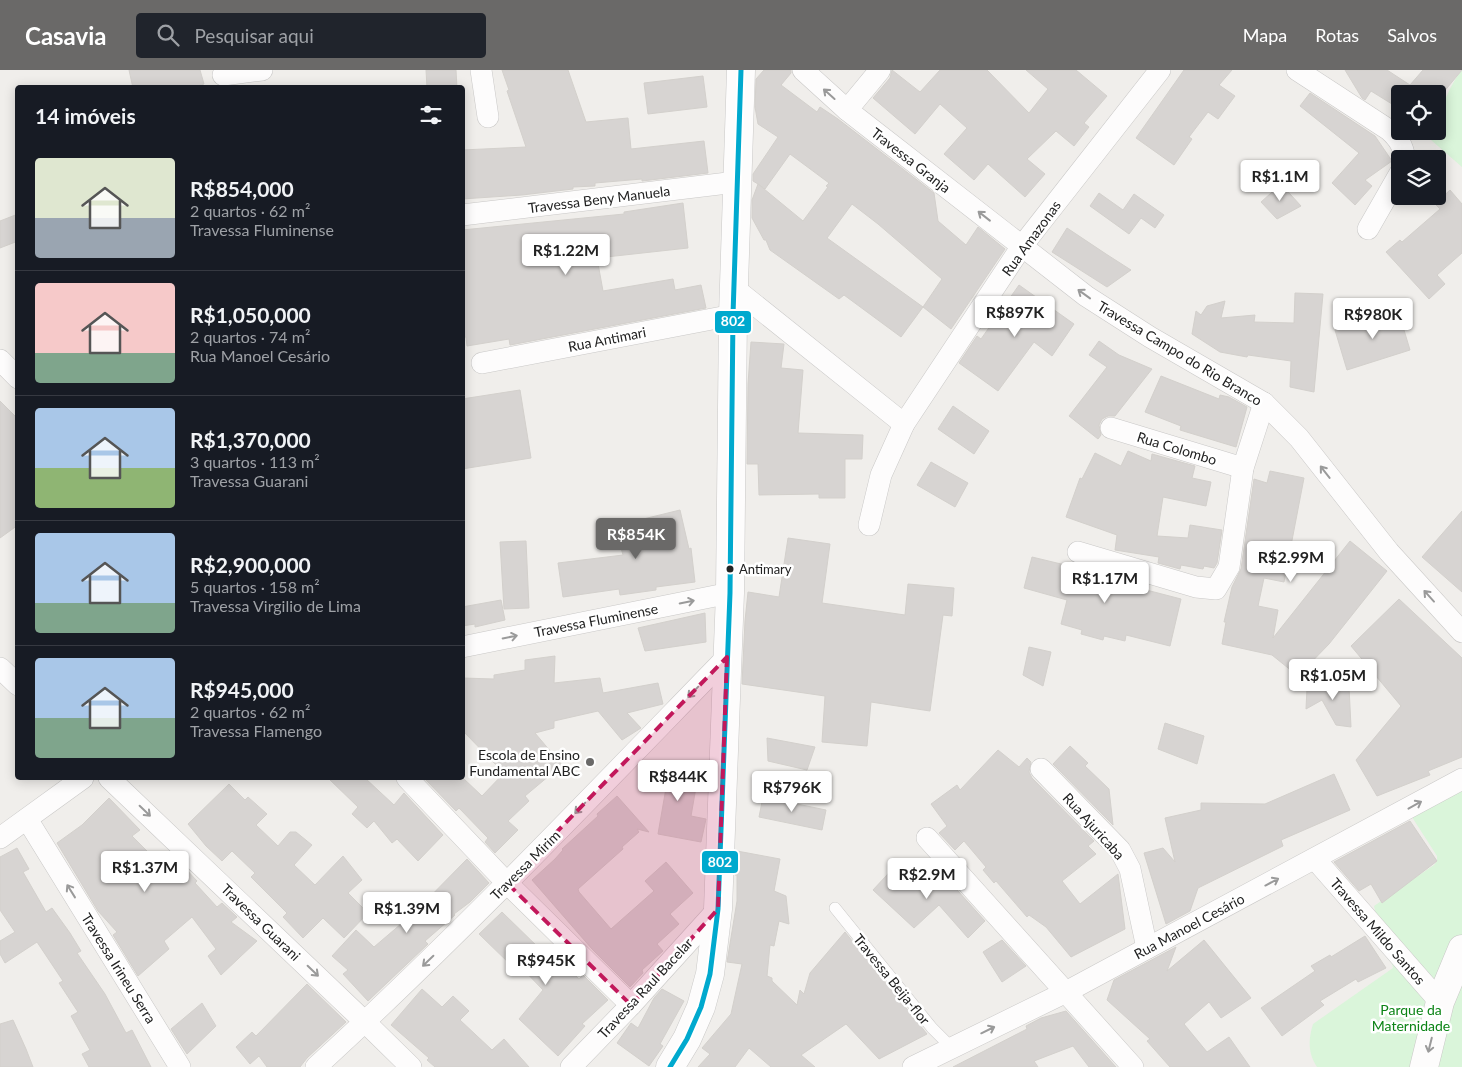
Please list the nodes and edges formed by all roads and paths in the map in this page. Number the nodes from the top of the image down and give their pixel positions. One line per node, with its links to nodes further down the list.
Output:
1 (262, 70): 8 (street)
2 (481, 70): 10 (street)
3 (741, 70): 12 (street)
4 (803, 70): 9 (street, Travessa Granja, one-way to 4)
5 (880, 70): 9 (street)
6 (1160, 70): 16 (street, Rua Amazonas)
7 (1298, 70): 11 (street)
8 (223, 76)
9 (848, 110): 16 (street, Travessa Granja, one-way to 9)
10 (488, 117)
11 (1404, 150)
12 (736, 182): 14 (street, Travessa Beny Manuela); 17 (street)
13 (1391, 190): 15 (street)
14 (465, 215)
15 (1368, 230)
16 (1022, 246): 22 (street, Travessa Campo do Rio Branco, one-way to 16); 23 (street, Rua Amazonas)
17 (734, 288): 18 (street); 23 (street)
18 (733, 315): 20 (street, Rua Antimari); 28 (street)
19 (0, 360): 21 (street)
20 (482, 363)
21 (15, 375)
22 (1264, 403): 25 (street); 29 (street, Travessa Campo do Rio Branco, one-way to 22)
23 (904, 424): 26 (street, Rua Amazonas)
24 (1111, 428): 25 (street, Rua Colombo)
25 (1242, 468): 27 (street)
26 (869, 525)
27 (1078, 552)
28 (730, 593): 30 (street, Travessa Fluminense, one-way to 28); 31 (street)
29 (1462, 632)
30 (465, 646)
31 (727, 657): 43 (street, Travessa Mirim, one-way to 43); 44 (street)
32 (0, 668): 33 (street)
33 (15, 682)
34 (1041, 769): 46 (street, Rua Ajuricaba)
35 (1462, 779): 42 (street, Rua Manoel Cesário, one-way to 35)
36 (80, 780): 39 (street)
37 (111, 780): 51 (street, Travessa Guarani, one-way to 51)
38 (409, 780): 43 (street)
39 (27, 819): 40 (street); 53 (street, Travessa Irineu Serra, one-way to 39)
40 (0, 838)
41 (927, 838): 48 (street)
42 (1316, 859): 46 (street, Rua Manoel Cesário, one-way to 42); 49 (street, Travessa Mildo Santos)
43 (507, 883): 50 (street); 51 (street, Travessa Mirim, one-way to 51)
44 (718, 908): 50 (street, Travessa Raul Bacelar); 57 (street)
45 (835, 908): 52 (lane, Travessa Beija-flor)
46 (1147, 948): 48 (street, Rua Manoel Cesário)
47 (1462, 949): 49 (street)
48 (1066, 992): 52 (street, Rua Manoel Cesário, one-way to 48); 59 (street)
49 (1440, 1002): 60 (street, one-way to 60)
50 (631, 1005): 56 (street, Travessa Raul Bacelar)
51 (366, 1022): 54 (street, Travessa Mirim); 55 (street, Travessa Guarani)
52 (952, 1048): 58 (street, Rua Manoel Cesário)
53 (180, 1067)
54 (316, 1067)
55 (411, 1067)
56 (571, 1067)
57 (670, 1067)
58 (913, 1067)
59 (1132, 1067)
60 (1424, 1067)

